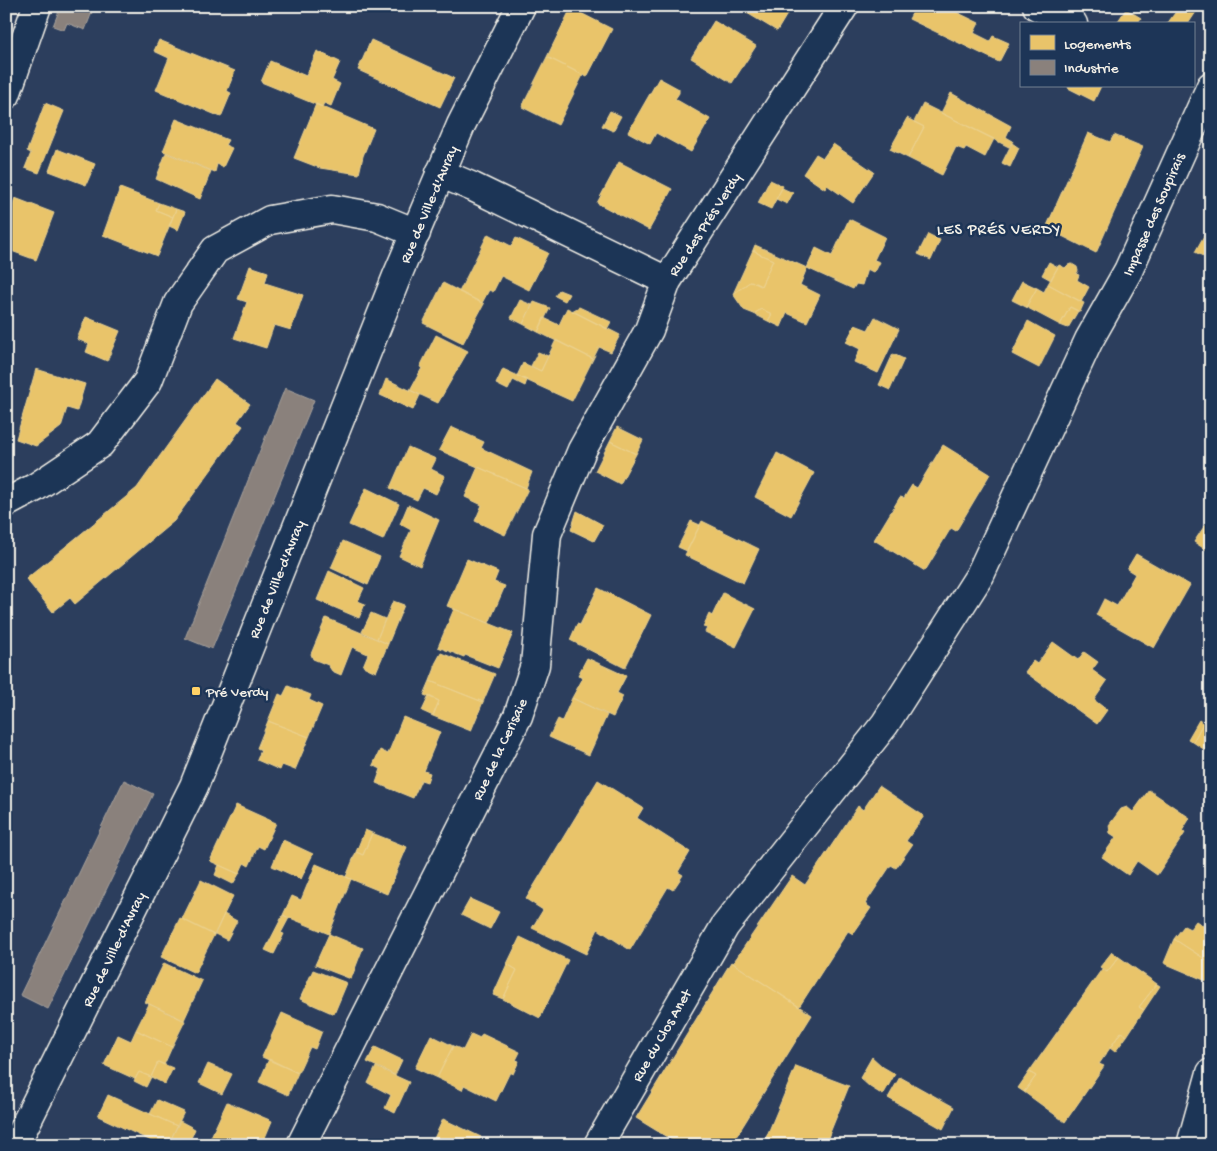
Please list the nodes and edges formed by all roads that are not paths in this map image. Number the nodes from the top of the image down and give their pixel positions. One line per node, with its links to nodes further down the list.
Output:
1 (37, 6): 7 (street)
2 (521, 6): 8 (street, Rue de Ville-d'Avray)
3 (844, 6): 10 (street, Rue des Prés Verdy)
4 (1036, 6): 5 (street)
5 (1069, 22)
6 (1204, 85): 12 (street, Impasse des Soupirais)
7 (6, 95)
8 (440, 173): 9 (street, Rue de Ville-d'Avray); 10 (street, Rue des Prés Verdy)
9 (416, 233): 11 (street); 14 (street, Rue de Ville-d'Avray)
10 (667, 281): 15 (street, Rue de la Cerisaie)
11 (6, 503)
12 (725, 926): 16 (street, Rue du Clos Anet)
13 (1211, 1073): 17 (street)
14 (14, 1135)
15 (301, 1145)
16 (598, 1145)
17 (1191, 1145)

